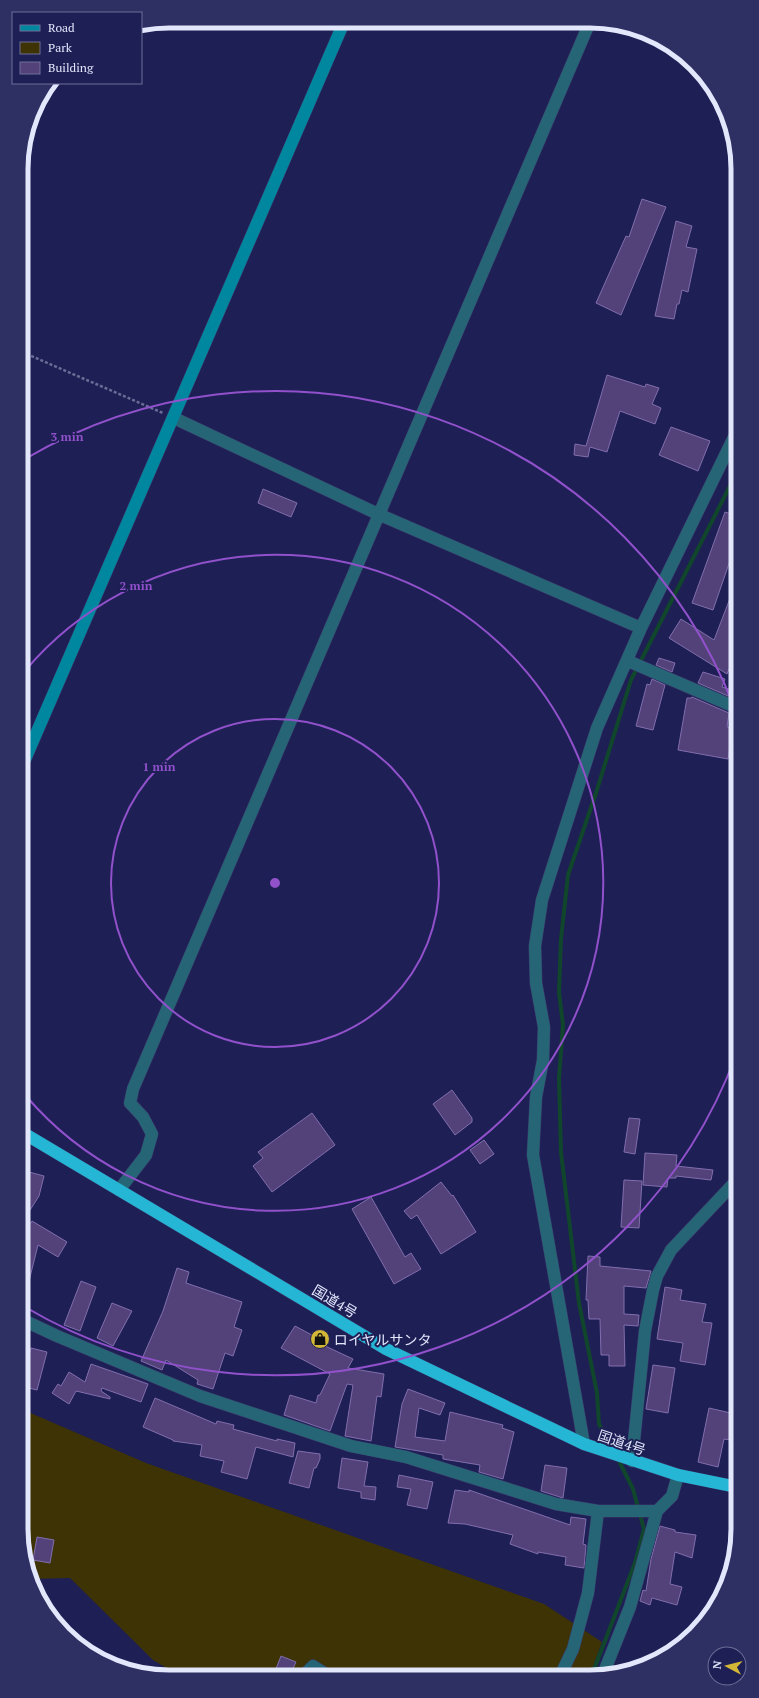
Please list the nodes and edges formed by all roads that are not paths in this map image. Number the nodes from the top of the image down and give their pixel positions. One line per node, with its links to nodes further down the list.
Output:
1 (341, 28): 3 (street)
2 (586, 28): 5 (street)
3 (174, 418): 5 (street); 9 (street)
4 (731, 443): 6 (street)
5 (378, 514): 6 (street); 12 (street)
6 (641, 628): 7 (street)
7 (630, 662): 8 (street); 14 (street)
8 (731, 706)
9 (28, 753)
10 (28, 1136): 12 (highway, 国道4号)
11 (731, 1186): 15 (street)
12 (119, 1190): 14 (highway, 国道4号)
13 (28, 1322): 18 (street)
14 (584, 1444): 15 (highway, 国道4号)
15 (629, 1460): 16 (highway, 国道4号)
16 (678, 1475): 17 (highway, 国道4号); 19 (street)
17 (731, 1486)
18 (598, 1511): 19 (street); 23 (street)
19 (652, 1511): 20 (street)
20 (605, 1669)
21 (309, 1670): 22 (street)
22 (319, 1670)
23 (563, 1670)

